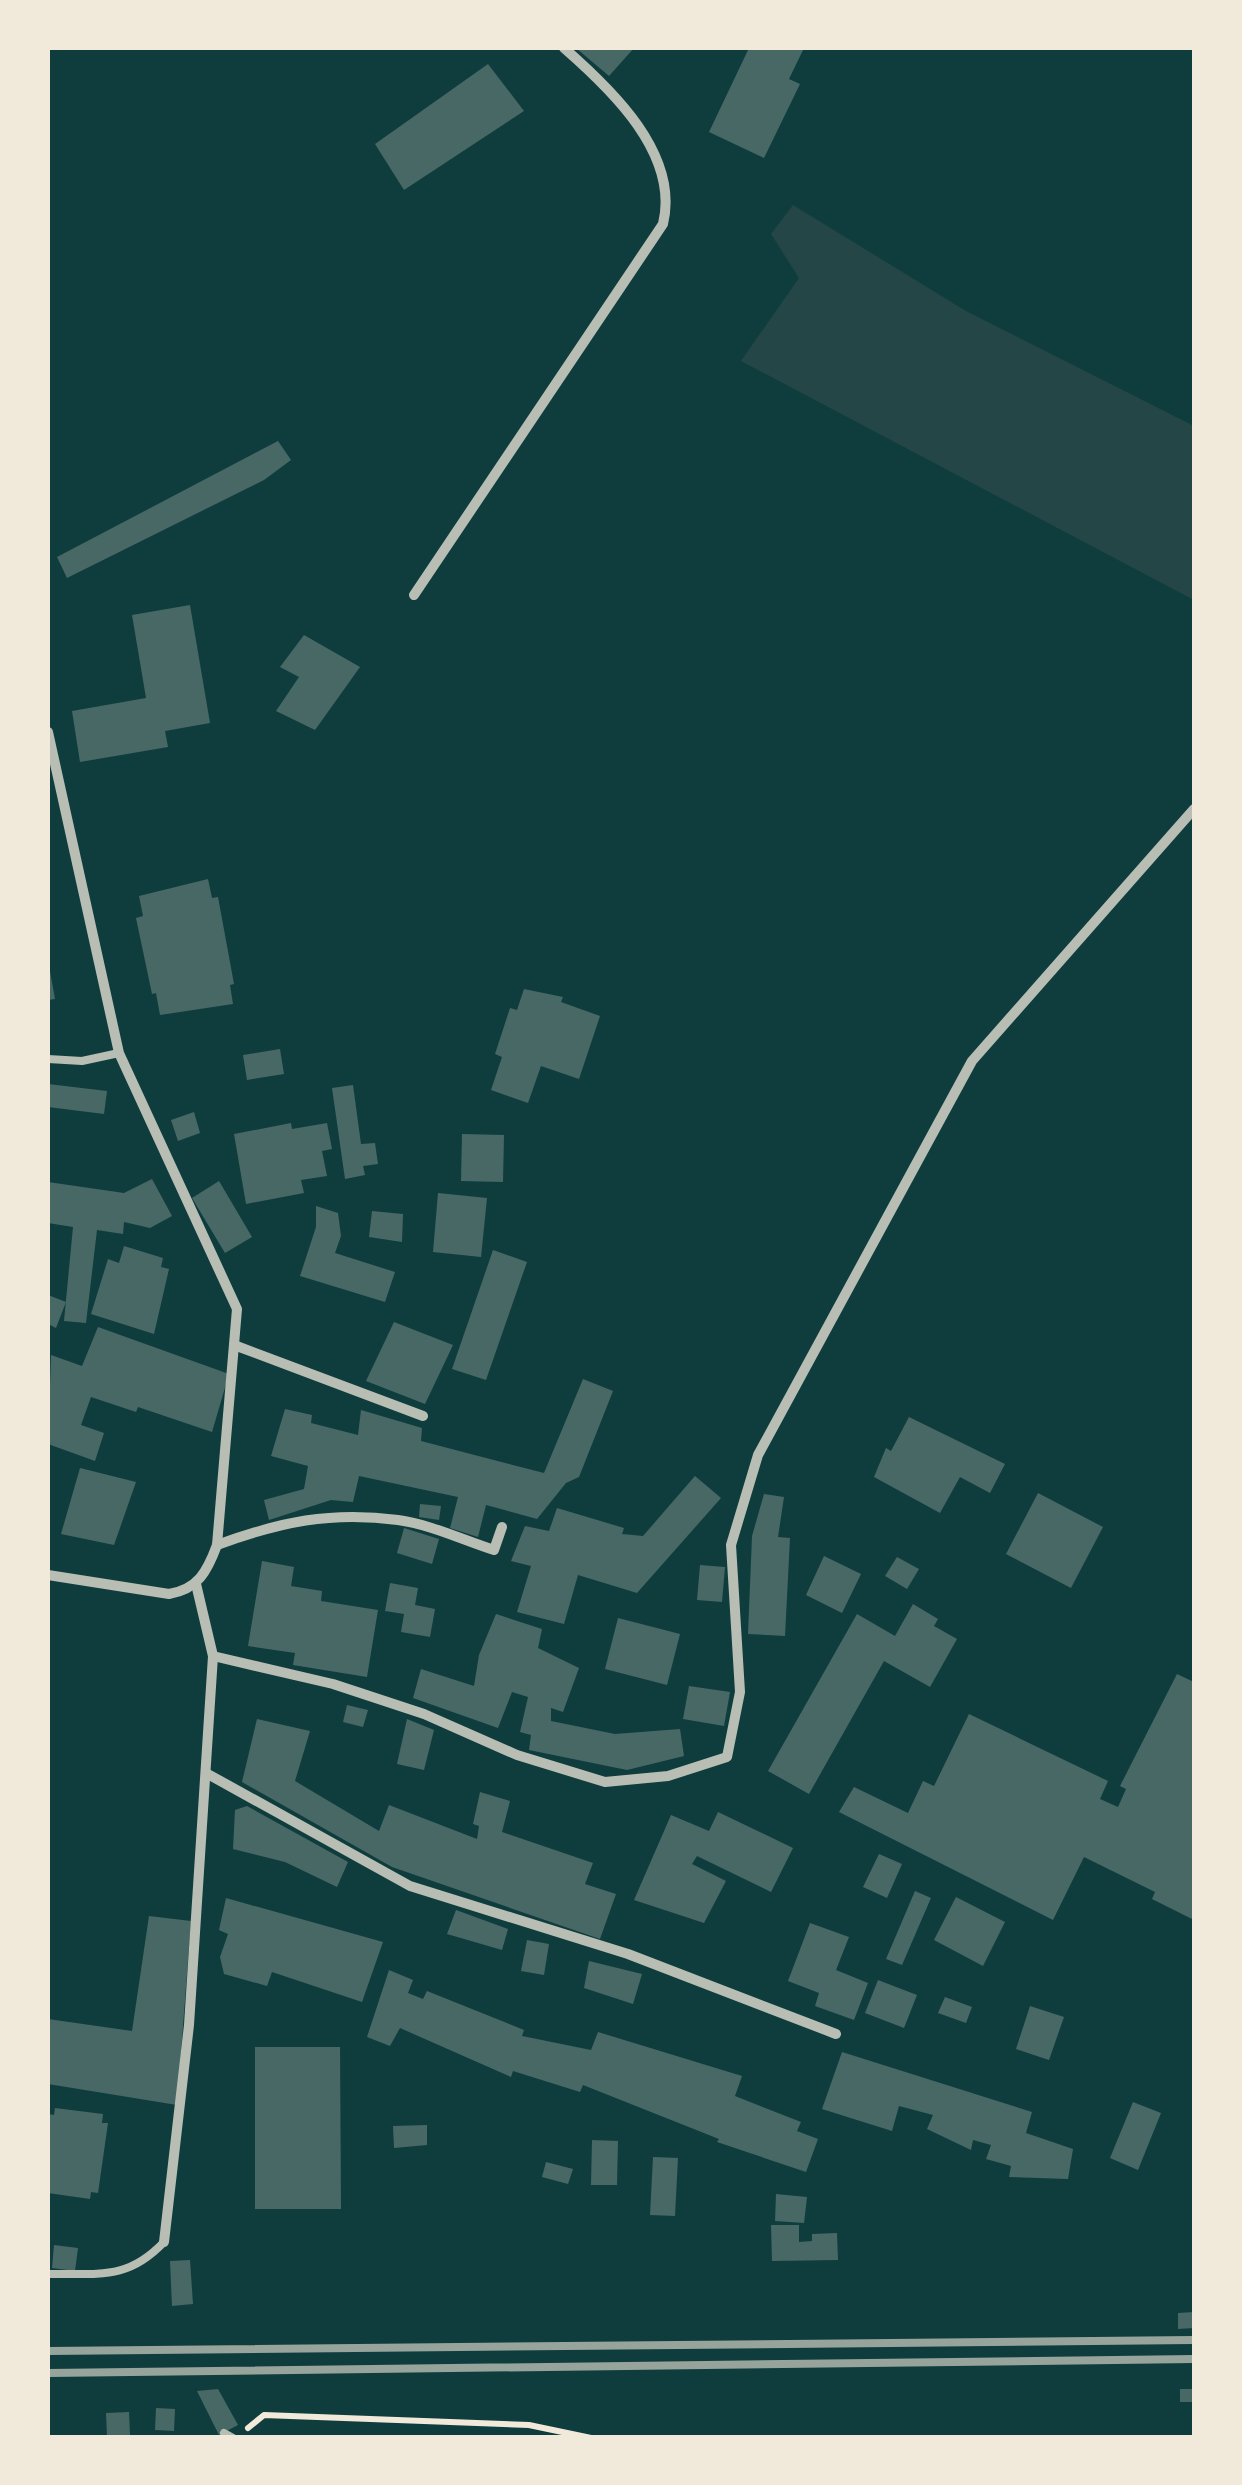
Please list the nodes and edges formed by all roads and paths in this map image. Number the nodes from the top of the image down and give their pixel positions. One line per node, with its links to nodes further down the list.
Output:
1 (564, 48): 2 (street)
2 (414, 596)
3 (48, 732): 5 (street)
4 (1194, 810): 13 (street)
5 (119, 1053): 6 (lane); 7 (street)
6 (48, 1058)
7 (234, 1345): 8 (street); 10 (street)
8 (423, 1416)
9 (502, 1527): 10 (street)
10 (216, 1546): 12 (street)
11 (48, 1574): 12 (street)
12 (196, 1584): 13 (street)
13 (212, 1656): 14 (street)
14 (206, 1773): 15 (street); 16 (street)
15 (836, 2034)
16 (164, 2242): 17 (lane)
17 (48, 2274)
18 (264, 2416): 19 (path)
19 (591, 2438)

